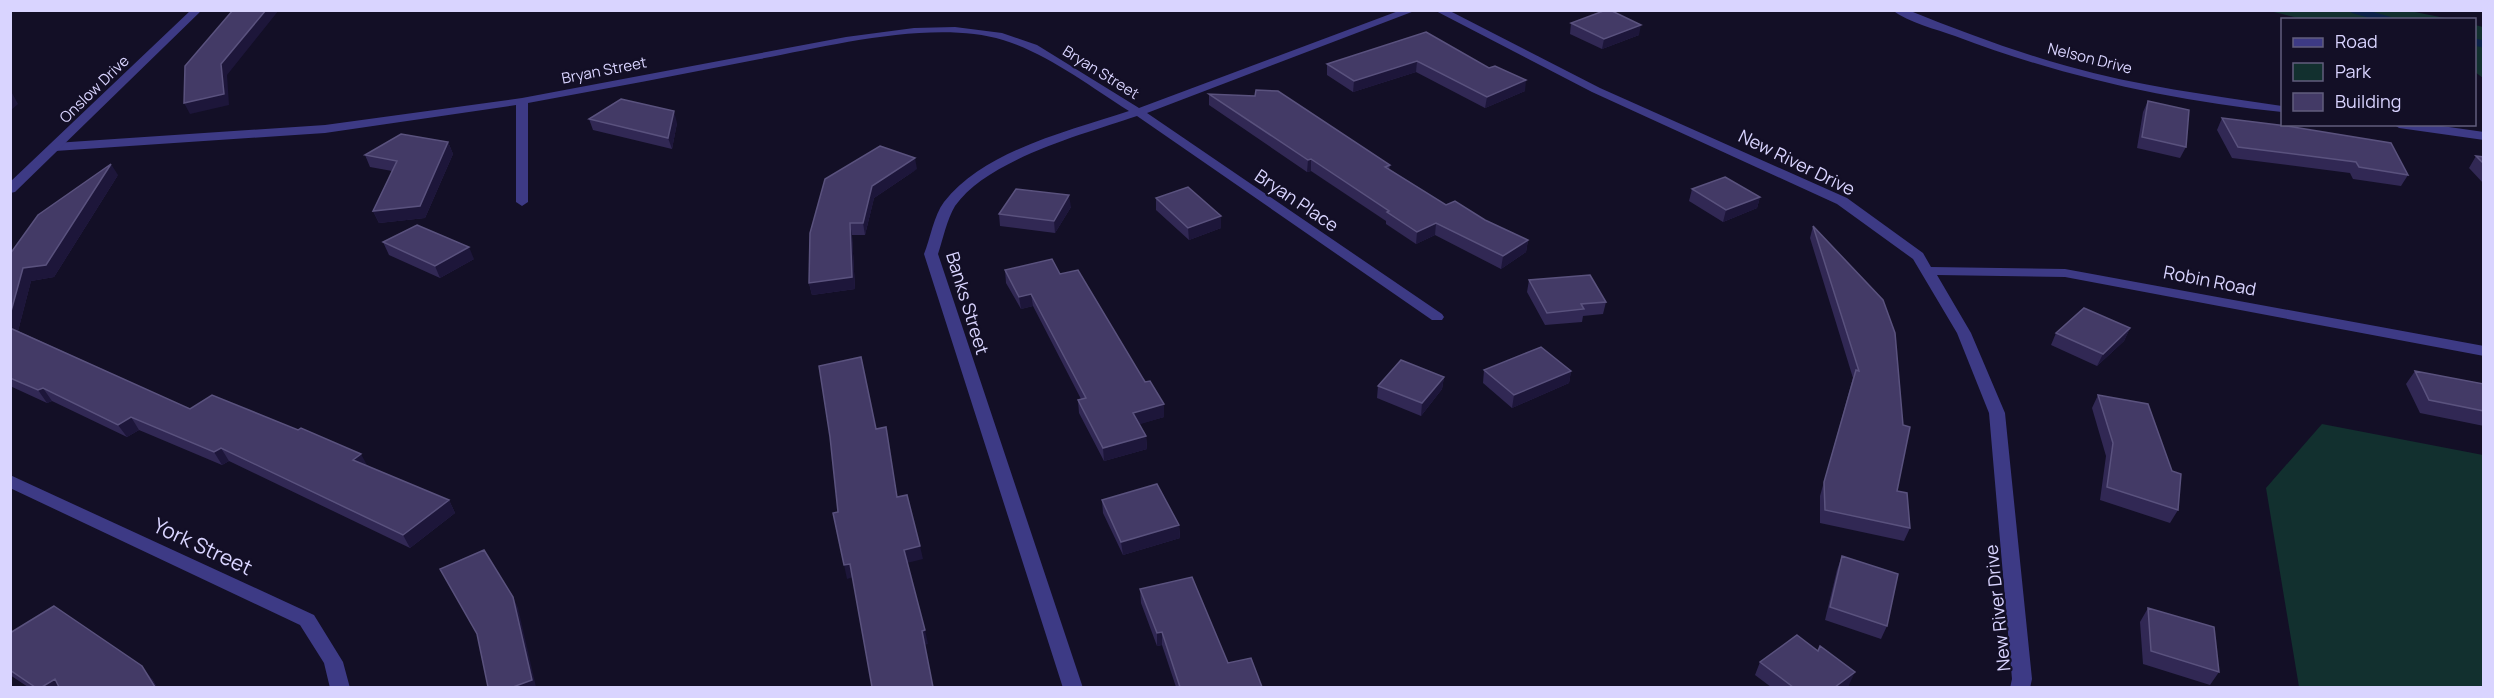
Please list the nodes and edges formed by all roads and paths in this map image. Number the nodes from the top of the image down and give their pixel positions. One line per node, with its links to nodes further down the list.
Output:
1 (197, 10): 10 (street, Onslow Drive)
2 (1412, 10): 7 (street, Banks Street)
3 (1439, 10): 13 (street, New River Drive)
4 (1898, 10): 6 (street, Nelson Drive)
5 (522, 101): 7 (street, Bryan Street); 10 (street, Bryan Street); 12 (street)
6 (2281, 109)
7 (1138, 112): 14 (street, Bryan Place); 18 (street, Banks Street)
8 (2413, 126): 9 (street)
9 (2484, 136)
10 (55, 147): 11 (street, Onslow Drive)
11 (10, 189)
12 (522, 202)
13 (1927, 271): 15 (street, Robin Road); 19 (street, New River Drive)
14 (1437, 317)
15 (2484, 351)
16 (10, 481): 17 (street, York Street)
17 (340, 687)
18 (1073, 687)
19 (2020, 687)

